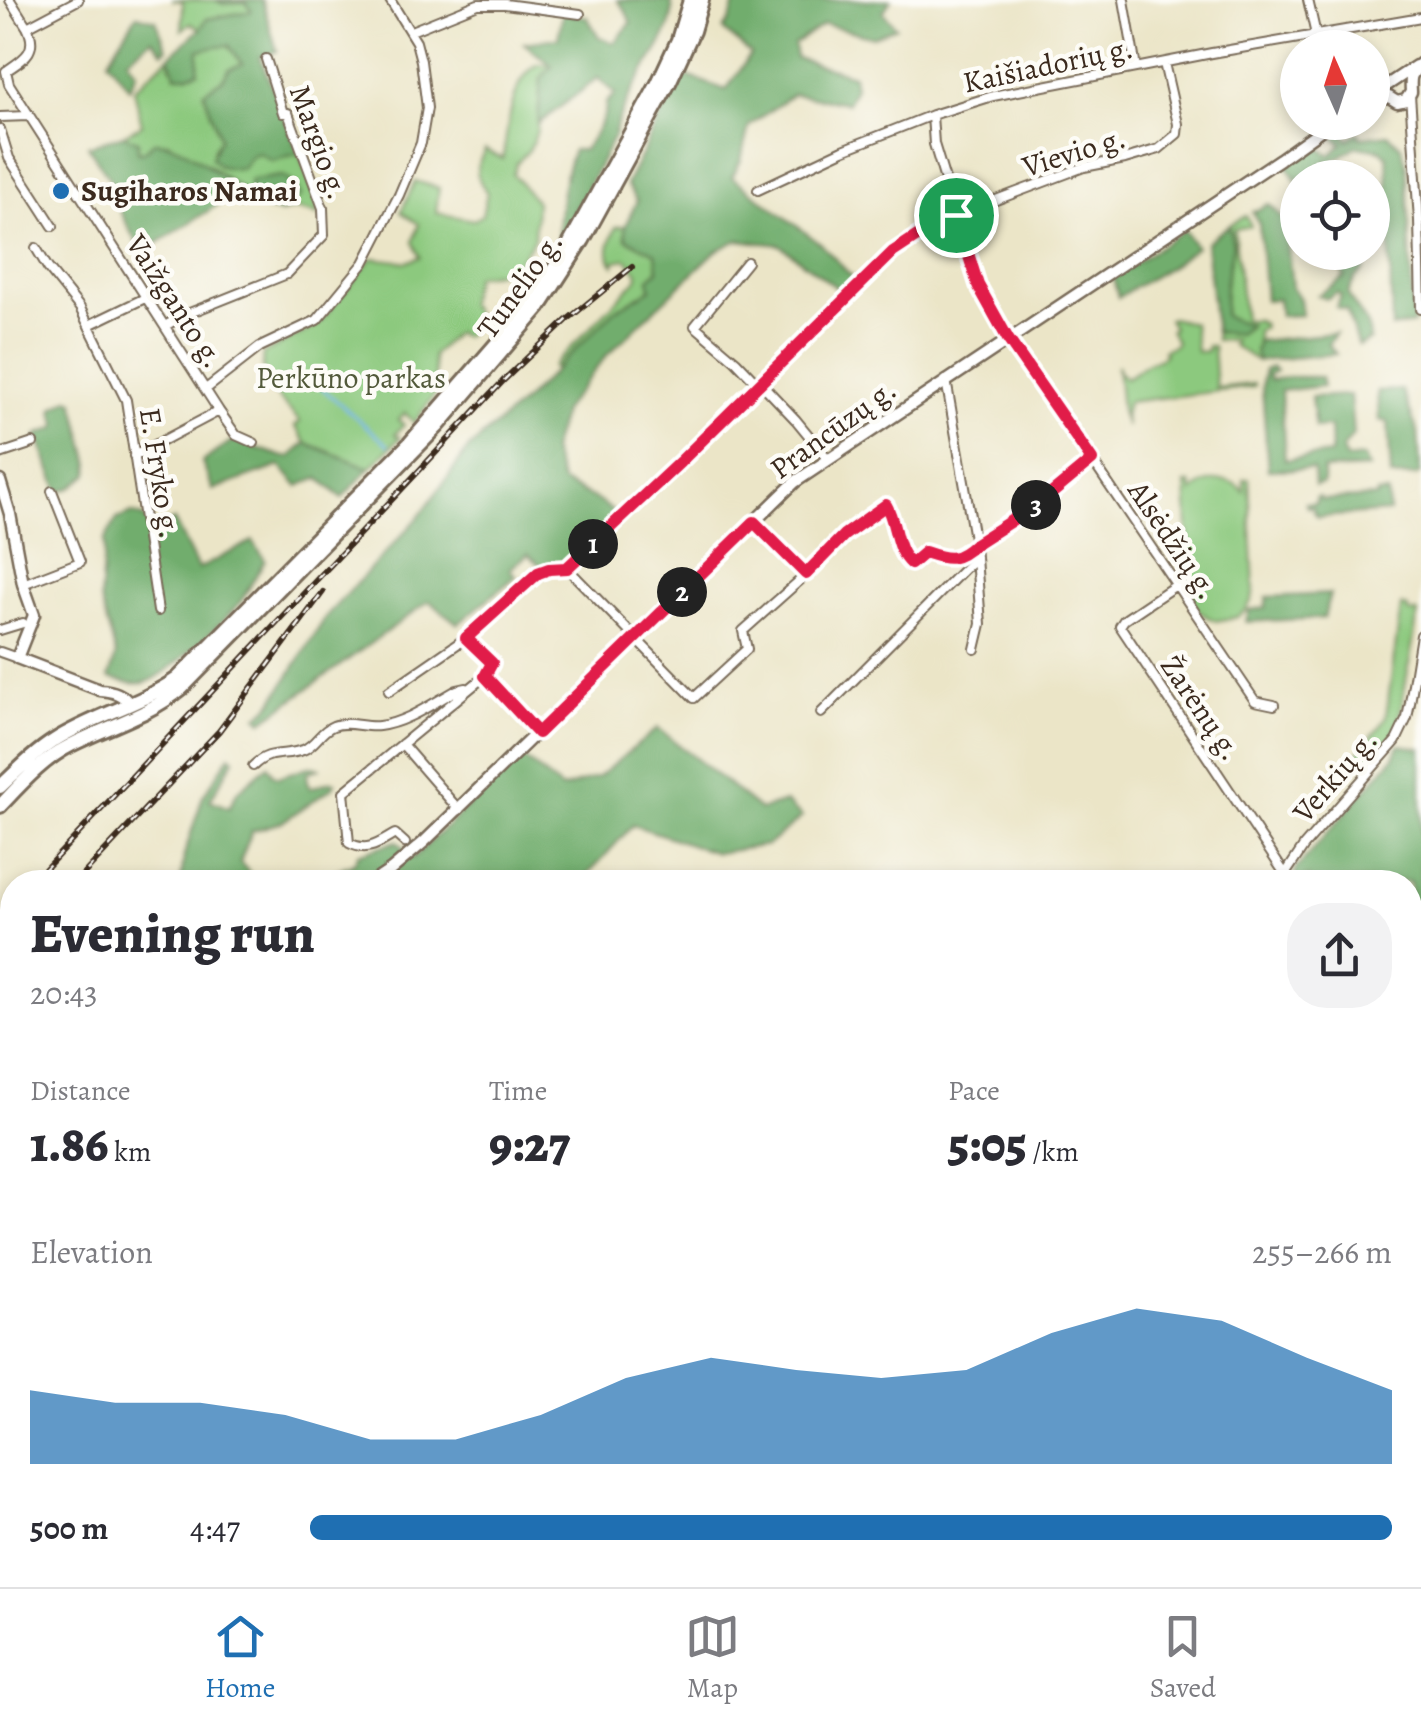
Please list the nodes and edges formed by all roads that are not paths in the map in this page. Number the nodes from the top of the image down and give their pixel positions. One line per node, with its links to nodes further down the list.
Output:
1 (10, 0): 10 (street)
2 (78, 0): 10 (street)
3 (390, 0): 13 (street)
4 (690, 0): 73 (main road, Tunelio g.)
5 (702, 0): 73 (main road, Tunelio g.)
6 (1124, 0): 18 (street)
7 (1308, 0): 11 (street)
8 (580, 14): 13 (street)
9 (1421, 16): 12 (street, Kaišiadorių g.)
10 (27, 28): 19 (street, Vaižganto g.)
11 (1315, 30)
12 (1344, 30)
13 (410, 31): 42 (street)
14 (1280, 41): 16 (street, Kaišiadorių g.)
15 (266, 59): 38 (street, Margio g.)
16 (1164, 62): 18 (street, Kaišiadorių g.); 31 (street, Vievio g.)
17 (1421, 64): 20 (street); 22 (street)
18 (1136, 68): 24 (street, Kaišiadorių g.)
19 (3, 70): 25 (street, Vaižganto g.)
20 (1393, 80): 21 (street); 22 (street); 22 (street)
21 (1390, 82)
22 (1402, 95): 23 (street); 30 (street)
23 (1390, 96)
24 (932, 115): 29 (street, Kaišiadorių g.); 31 (street, Alsėdžių g.)
25 (28, 116): 26 (street); 35 (street, Vaižganto g.)
26 (0, 117)
27 (0, 128): 32 (street)
28 (1307, 140): 39 (street, Prancūzų g.)
29 (758, 190)
30 (1419, 201): 36 (street)
31 (956, 215): 39 (street, Alsėdžių g.); 41 (street, Vievio g.)
32 (53, 226)
33 (36, 248): 37 (street, E. Fryko g.)
34 (748, 262): 41 (street)
35 (145, 298): 37 (street); 38 (street, Vaižganto g.)
36 (1421, 309)
37 (90, 325): 47 (street, E. Fryko g.)
38 (165, 326): 42 (street, Vaižganto g.)
39 (1008, 339): 40 (street, Prancūzų g.); 49 (street, Alsėdžių g.)
40 (946, 380): 48 (street, Prancūzų g.); 53 (street)
41 (759, 383): 48 (street); 55 (street, Vievio g.)
42 (206, 389): 43 (street, Vaižganto g.)
43 (219, 411): 45 (street, Vaižganto g.); 47 (street)
44 (33, 443): 46 (street)
45 (254, 444)
46 (0, 454)
47 (134, 456): 59 (street, E. Fryko g.)
48 (828, 459): 52 (street, Prancūzų g.)
49 (1092, 460): 53 (street); 58 (street, Alsėdžių g.)
50 (0, 481): 57 (street)
51 (52, 491): 57 (street)
52 (754, 522): 56 (street); 64 (street, Prancūzų g.)
53 (975, 544): 54 (street); 56 (street)
54 (976, 557): 65 (street); 75 (street)
55 (567, 568): 63 (street, Vievio g.); 64 (street)
56 (806, 574): 64 (street)
57 (24, 584): 67 (street)
58 (1176, 585): 72 (street, Alsėdžių g.); 84 (street, Žarėnų g.)
59 (158, 610)
60 (23, 623): 61 (street)
61 (0, 630)
62 (1421, 635): 85 (street, Verkių g.)
63 (466, 638): 68 (street); 71 (street, Vievio g.)
64 (636, 638): 76 (street, Prancūzų g.)
65 (975, 649)
66 (0, 652): 67 (street)
67 (17, 658): 70 (street)
68 (485, 676): 69 (street); 76 (street)
69 (470, 688): 77 (street); 78 (street)
70 (100, 690): 73 (street); 74 (street)
71 (388, 691)
72 (1274, 705)
73 (134, 710): 74 (main road); 80 (main road)
74 (114, 711): 79 (main road)
75 (821, 713)
76 (538, 733): 81 (street, Prancūzų g.)
77 (402, 744): 81 (street); 82 (street)
78 (253, 766)
79 (0, 787)
80 (0, 806)
81 (459, 810): 83 (street, Prancūzų g.)
82 (405, 843)
83 (389, 870)
84 (1277, 870)
85 (1288, 870)

